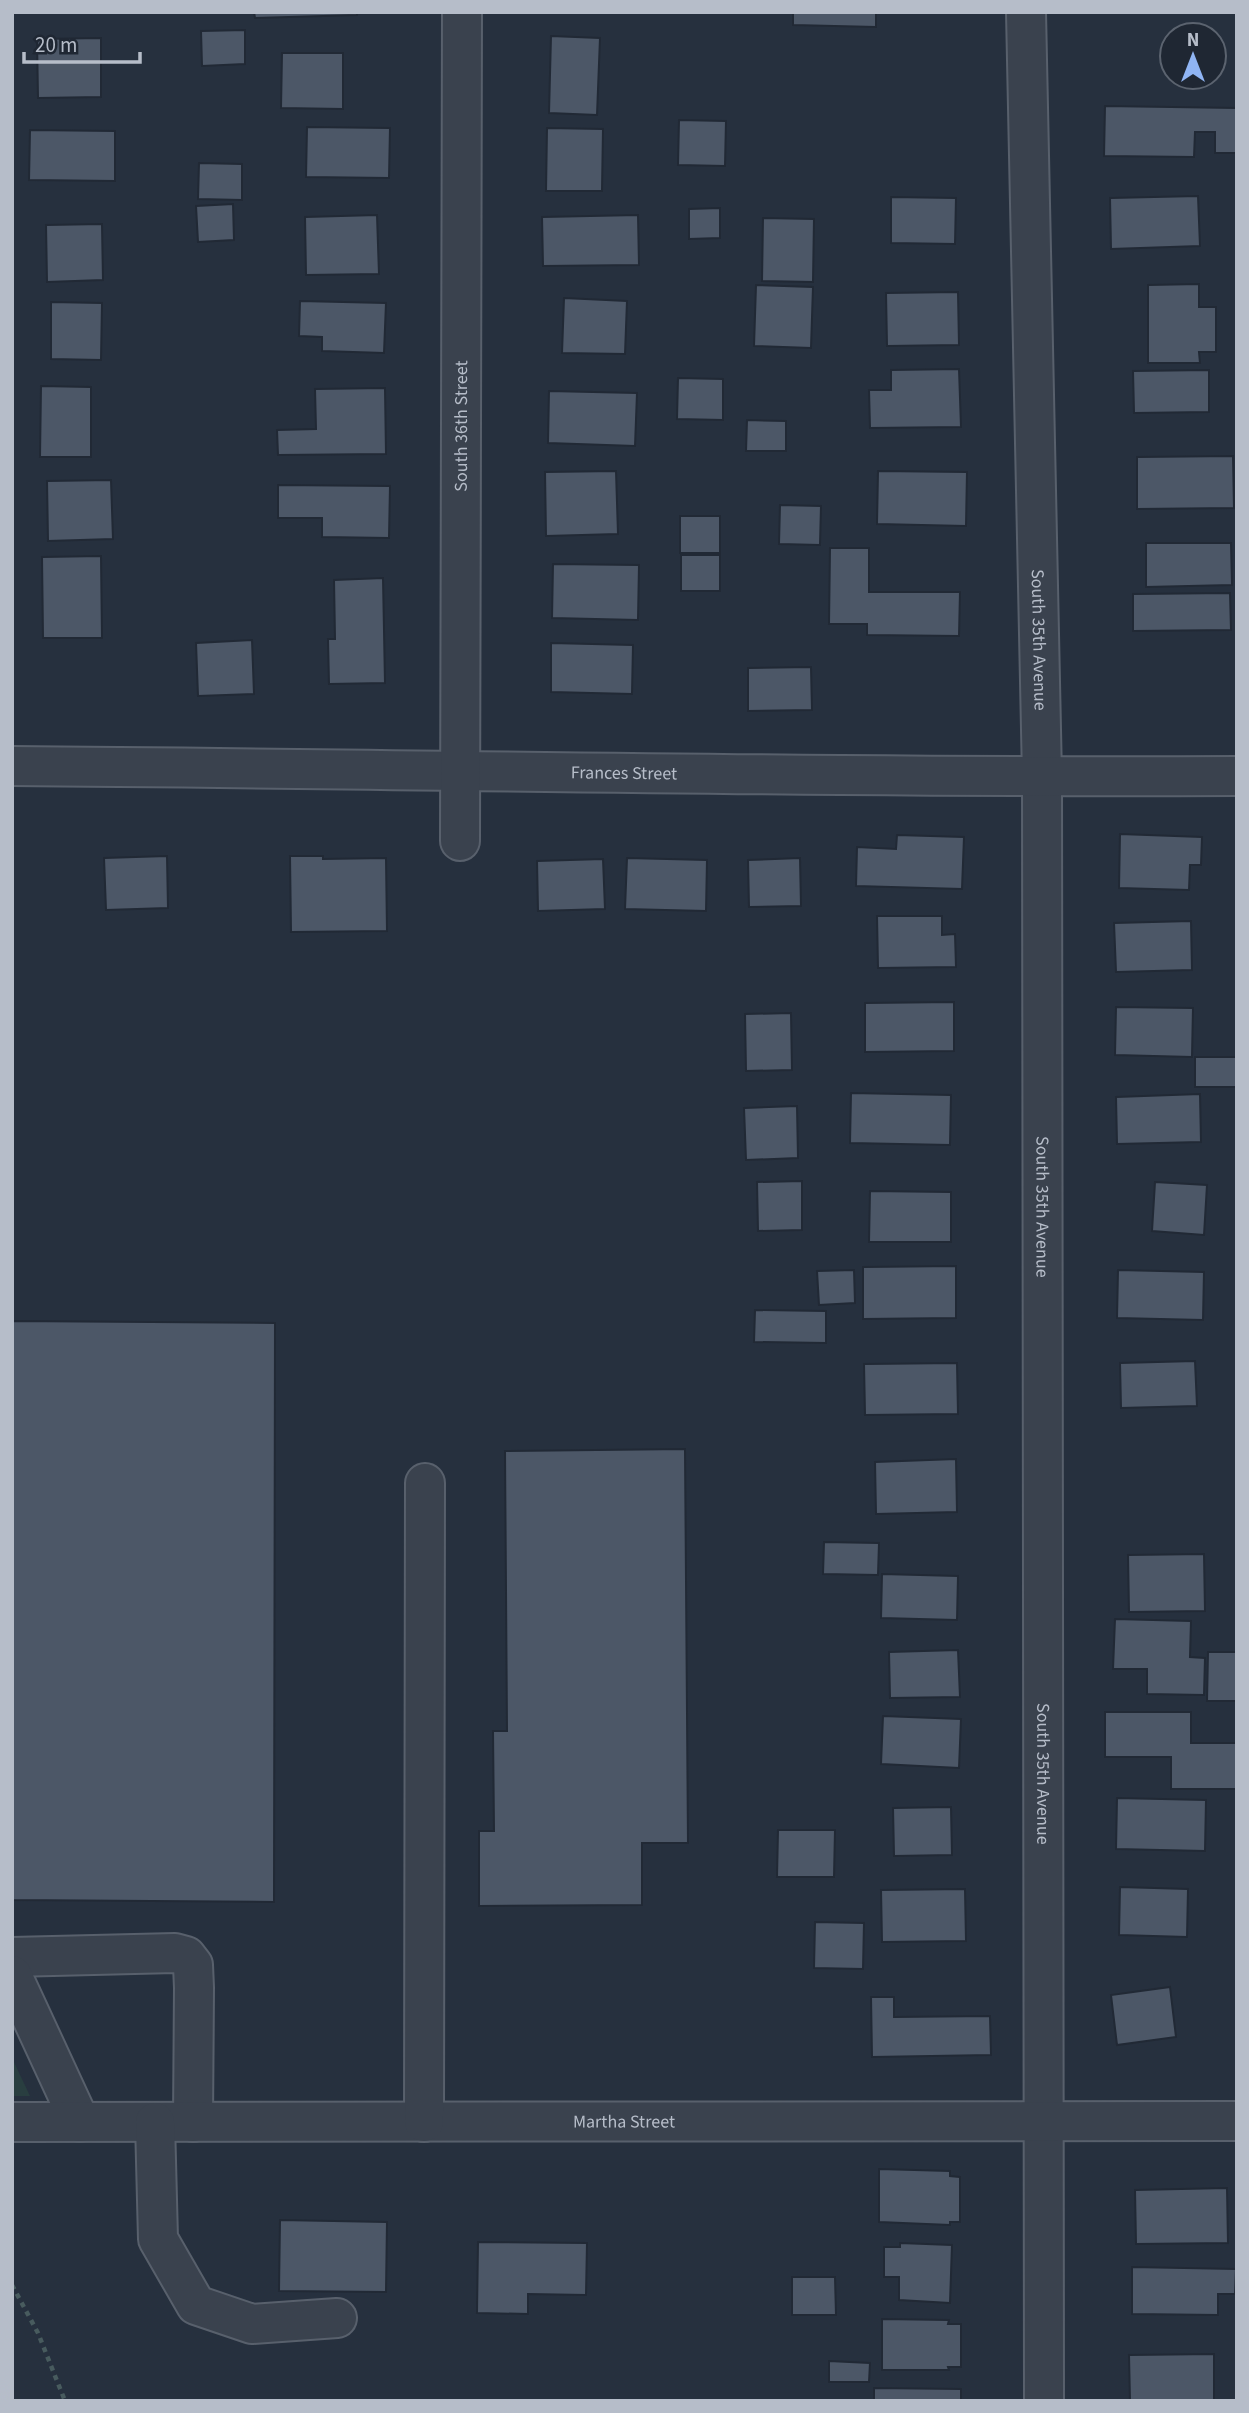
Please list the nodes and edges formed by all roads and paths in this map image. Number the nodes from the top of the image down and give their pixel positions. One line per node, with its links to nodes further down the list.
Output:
1 (462, 12): 4 (street, South 36th Street)
2 (1026, 12): 6 (street, South 35th Avenue)
3 (12, 766): 4 (street, Frances Street)
4 (460, 769): 6 (street, Frances Street); 7 (street, South 36th Street)
5 (1237, 776): 6 (street, Frances Street)
6 (1042, 777): 16 (street, South 35th Avenue)
7 (460, 841)
8 (425, 1483): 15 (street)
9 (12, 1957): 14 (street)
10 (12, 1975): 12 (street)
11 (12, 2122): 12 (street, Martha Street)
12 (80, 2122): 13 (street, Martha Street)
13 (155, 2122): 14 (street, Martha Street); 19 (street)
14 (192, 2122): 15 (street, Martha Street)
15 (424, 2122): 16 (street, Martha Street)
16 (1045, 2122): 17 (street, Martha Street); 21 (street, South 35th Avenue)
17 (1237, 2122)
18 (12, 2285): 20 (path)
19 (337, 2318)
20 (65, 2401)
21 (1044, 2401)

